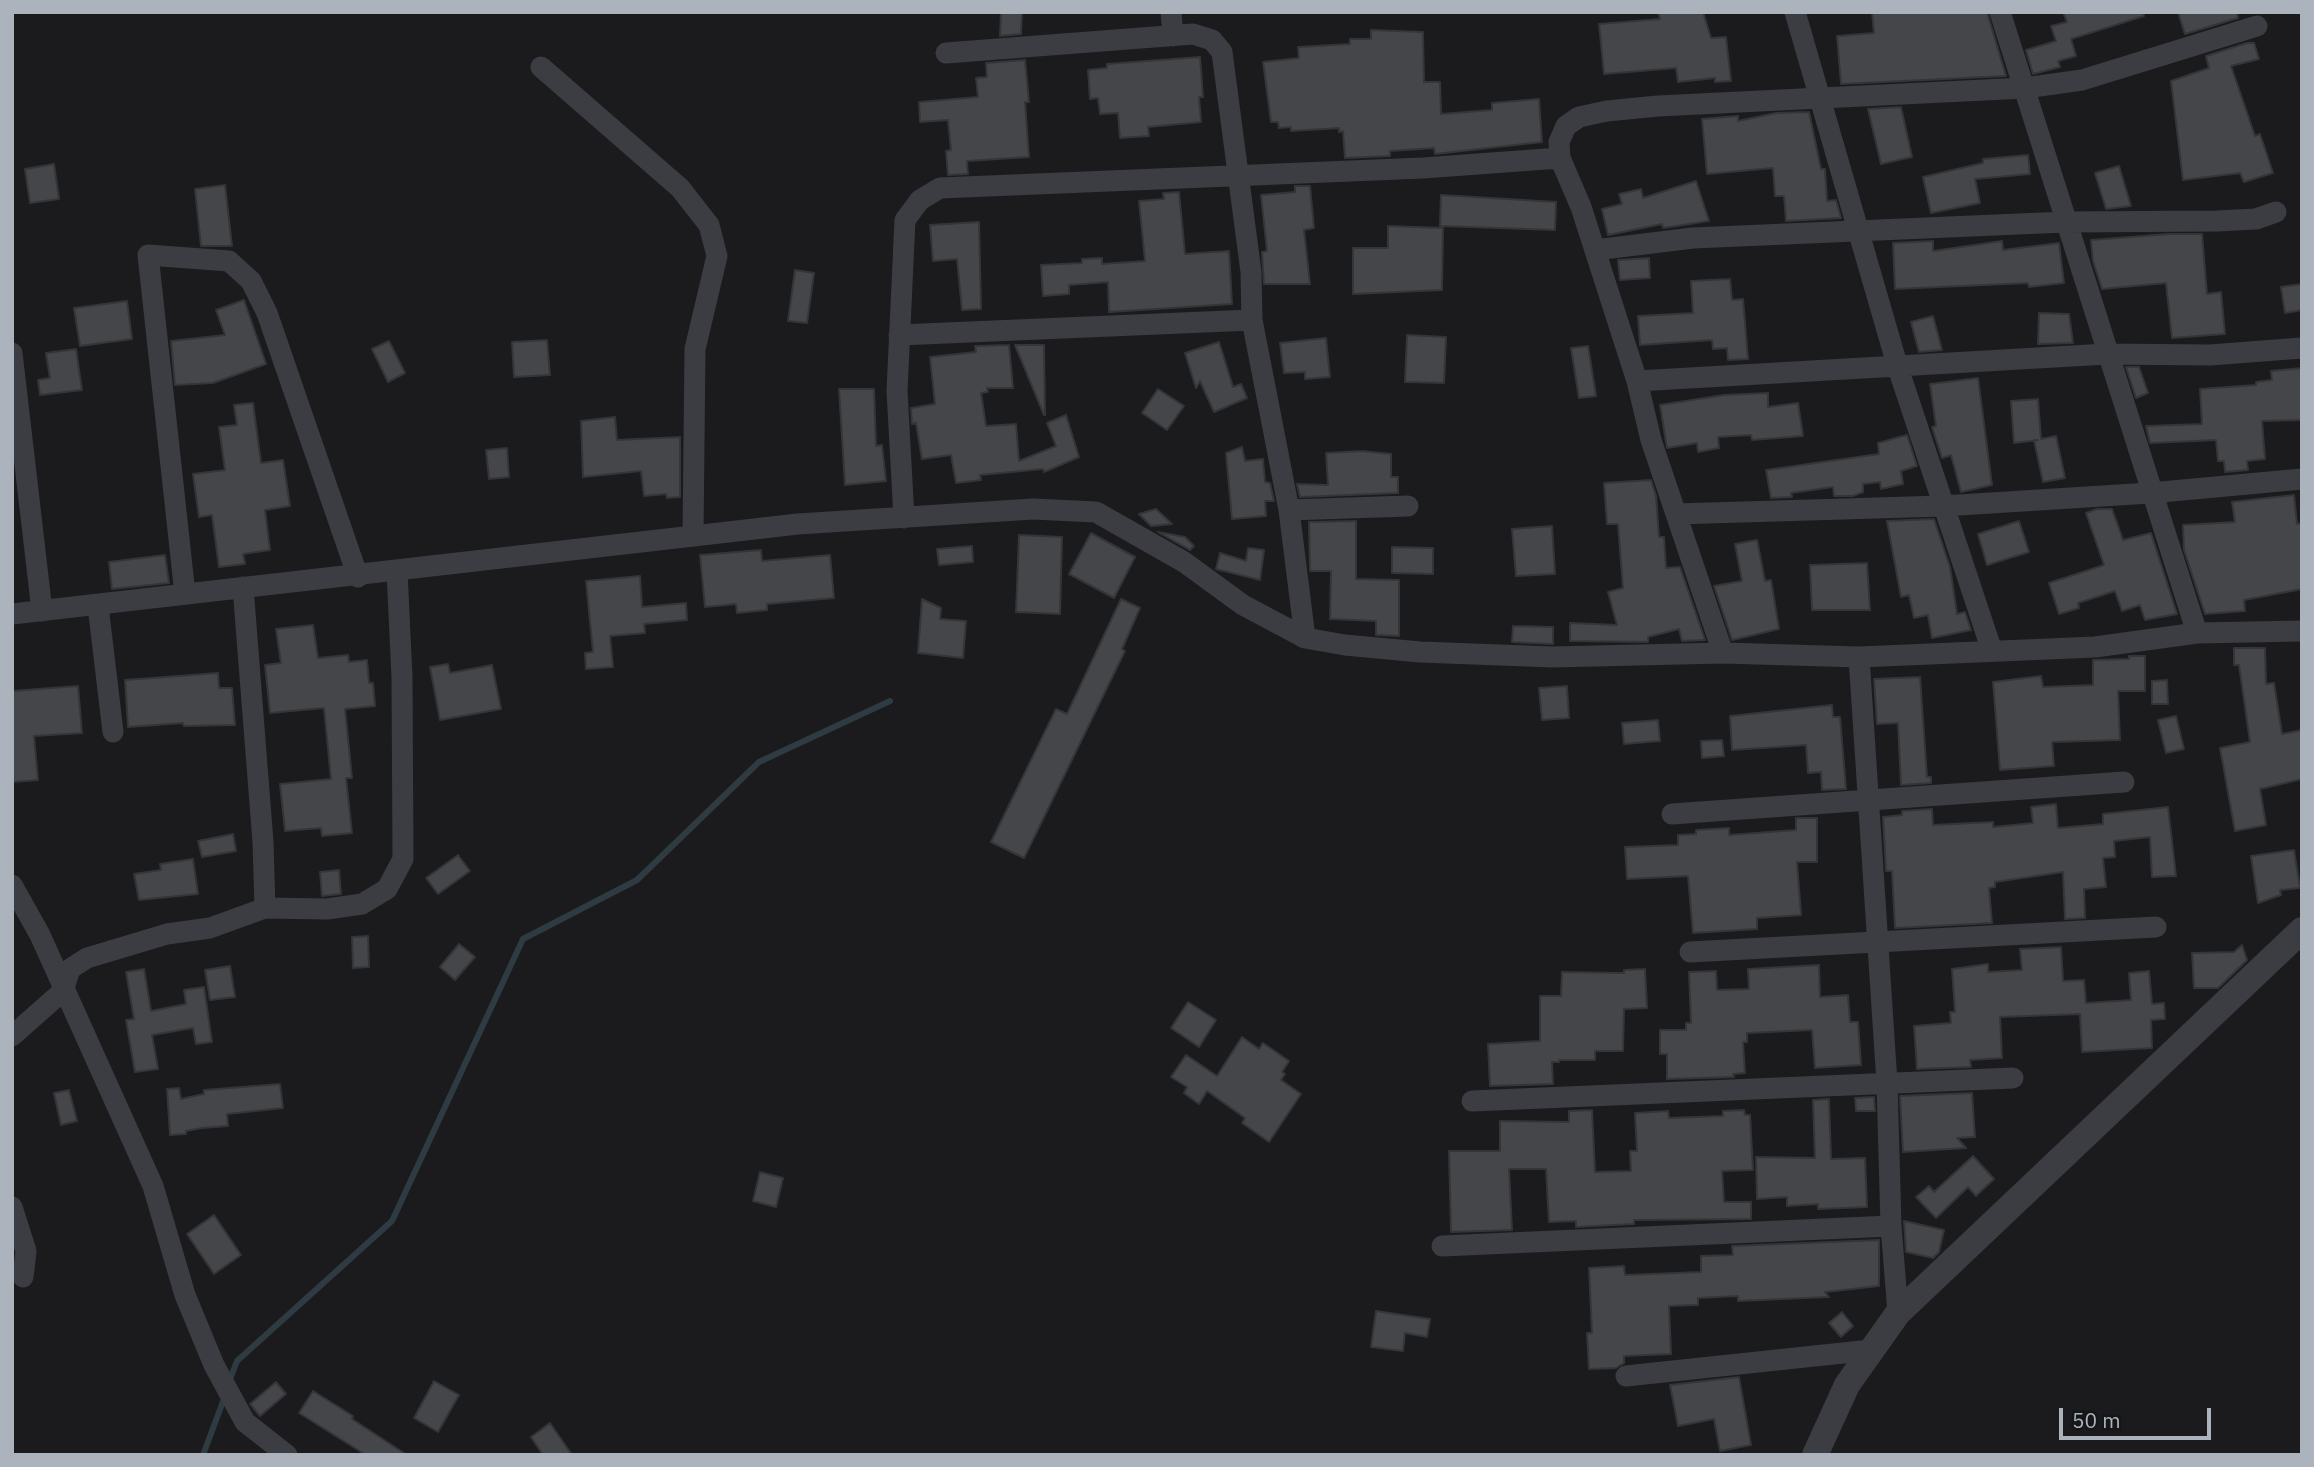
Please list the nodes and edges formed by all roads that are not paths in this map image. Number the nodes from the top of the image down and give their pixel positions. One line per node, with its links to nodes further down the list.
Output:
1 (1171, 12): 5 (street)
2 (1795, 12): 9 (street)
3 (2000, 12): 8 (street)
4 (2257, 26): 8 (street)
5 (1173, 36): 6 (street); 11 (street)
6 (946, 53)
7 (541, 66): 30 (street)
8 (2025, 88): 9 (street); 13 (street)
9 (1817, 97): 10 (street); 14 (street)
10 (1559, 158): 11 (street); 15 (street)
11 (1240, 176): 16 (street); 17 (street)
12 (2276, 212): 13 (street)
13 (2066, 222): 14 (street); 20 (street)
14 (1858, 233): 15 (street); 21 (street)
15 (1595, 250): 22 (street)
16 (1252, 320): 17 (street); 27 (street)
17 (899, 335): 29 (street)
18 (2302, 348): 20 (street)
19 (12, 353): 36 (street)
20 (2107, 355): 21 (street); 24 (street)
21 (1898, 368): 22 (street); 26 (street)
22 (1637, 381): 28 (street)
23 (2302, 479): 24 (street)
24 (2151, 493): 26 (street); 39 (street)
25 (1408, 506): 27 (street)
26 (1943, 506): 28 (street); 41 (street)
27 (1289, 510): 40 (street)
28 (1676, 514): 42 (street)
29 (904, 518): 30 (street); 40 (street)
30 (693, 536): 31 (street)
31 (397, 571): 32 (street); 49 (street)
32 (358, 577): 33 (street); 34 (street)
33 (243, 587): 34 (street); 49 (street)
34 (185, 594): 35 (street)
35 (98, 606): 36 (street); 44 (street)
36 (42, 611): 37 (street)
37 (12, 614)
38 (2302, 631): 39 (street)
39 (2197, 634): 41 (street)
40 (1305, 638): 42 (street)
41 (1992, 651): 43 (street)
42 (1723, 653): 43 (street)
43 (1859, 657): 46 (street)
44 (113, 732)
45 (2124, 782): 46 (street)
46 (1867, 800): 47 (street); 52 (street)
47 (1672, 814)
48 (12, 885): 54 (street)
49 (265, 908): 54 (street)
50 (2156, 927): 52 (street)
51 (2302, 930): 63 (street)
52 (1877, 939): 53 (street); 57 (street)
53 (1690, 952)
54 (63, 991): 55 (street); 66 (street)
55 (12, 1035)
56 (2013, 1078): 57 (street)
57 (1887, 1083): 58 (street); 60 (street)
58 (1472, 1101)
59 (12, 1207): 62 (street)
60 (1891, 1226): 61 (street); 63 (street)
61 (1442, 1246)
62 (23, 1277)
63 (1898, 1313): 64 (street)
64 (1871, 1350): 65 (street); 67 (street)
65 (1626, 1376)
66 (287, 1455)
67 (1815, 1455)

